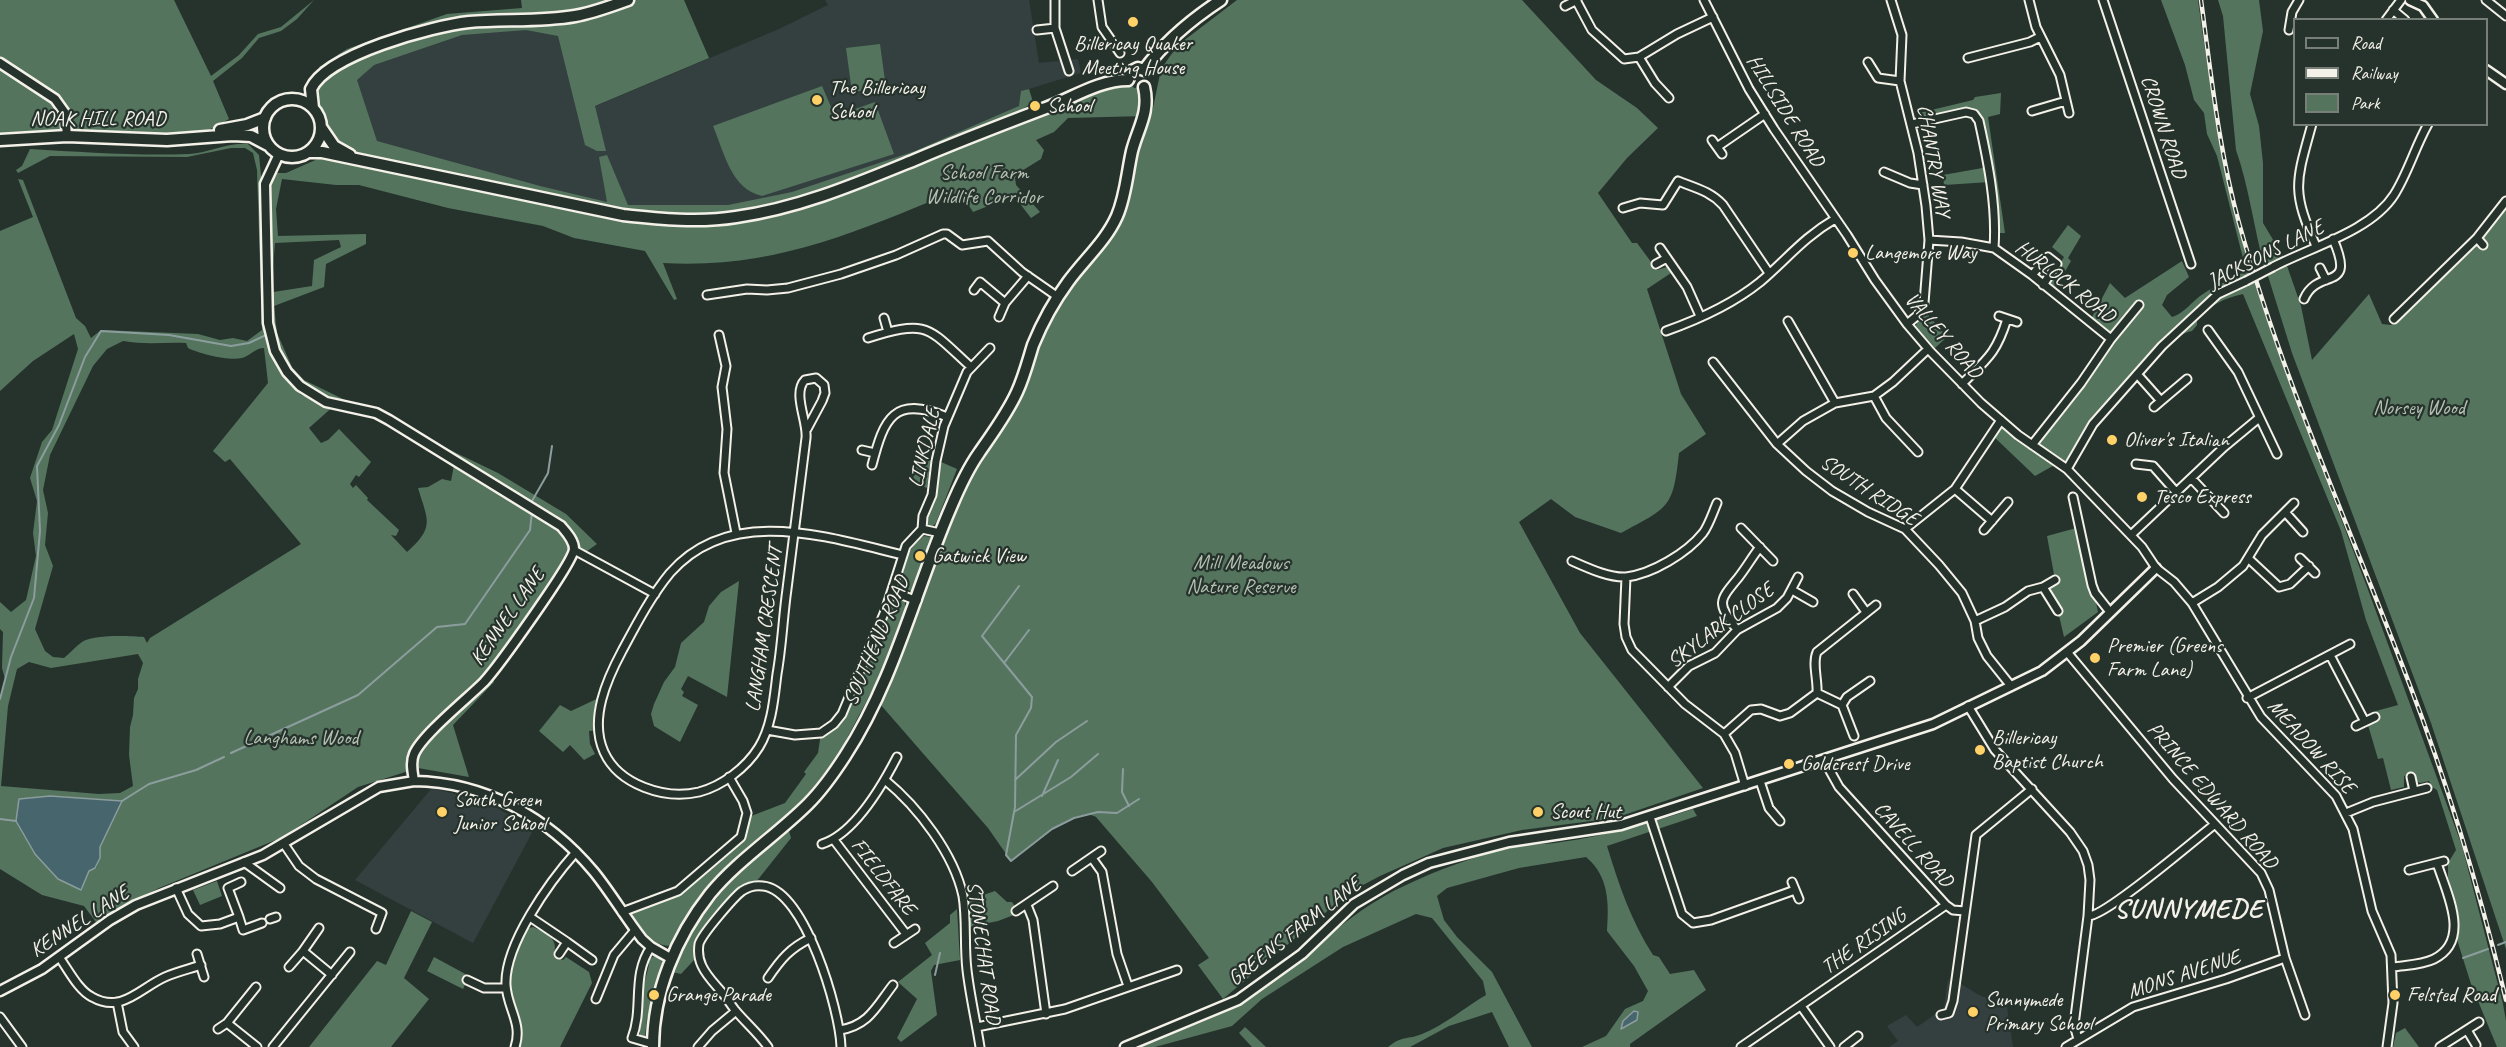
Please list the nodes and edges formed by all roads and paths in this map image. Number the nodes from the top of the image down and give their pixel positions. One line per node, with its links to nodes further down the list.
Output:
1 (628, 0): 40 (main road)
2 (1055, 0): 22 (street)
3 (1098, 0): 26 (street)
4 (1221, 0): 31 (main road)
5 (1576, 0): 15 (street); 27 (street)
6 (1704, 0): 18 (street, HILLSIDE ROAD)
7 (1891, 0): 35 (street, CHANTRY WAY)
8 (2029, 0): 25 (street)
9 (2103, 0): 74 (street, CROWN ROAD)
10 (2300, 0): 24 (street)
11 (2401, 0): 16 (street)
12 (2410, 0): 14 (street)
13 (2486, 0): 17 (street)
14 (2426, 3): 21 (street)
15 (1565, 6)
16 (2393, 10): 19 (street); 20 (street)
17 (2506, 16)
18 (1713, 17): 27 (street); 43 (street, HILLSIDE ROAD)
19 (2387, 18)
20 (2403, 18)
21 (2432, 18)
22 (1055, 28): 23 (street); 32 (street)
23 (1037, 30)
24 (2289, 30)
25 (2040, 37): 28 (street); 39 (street)
26 (1120, 53)
27 (1639, 57): 38 (street)
28 (1968, 58)
29 (1868, 62): 35 (street)
30 (0, 63): 49 (street)
31 (1144, 70): 34 (main road); 37 (main road)
32 (1069, 71)
33 (2488, 71): 36 (street)
34 (1128, 80): 37 (main road); 58 (main road)
35 (1900, 81): 45 (street, CHANTRY WAY)
36 (2506, 84)
37 (1144, 87): 83 (main road, SOUTHEND ROAD)
38 (1669, 98)
39 (2066, 101): 41 (street); 42 (street)
40 (313, 108): 44 (main road); 48 (main road)
41 (2032, 111)
42 (2069, 113)
43 (1765, 114): 54 (street); 63 (street, HILLSIDE ROAD)
44 (265, 118): 50 (main road, NOAK HILL ROAD); 53 (main road)
45 (1912, 124): 60 (street, CHANTRY WAY); 71 (street)
46 (2311, 126): 69 (street)
47 (2427, 126): 66 (street, JACKSONS LANE)
48 (321, 127): 55 (main road); 58 (main road)
49 (67, 136): 50 (main road, NOAK HILL ROAD); 51 (main road, NOAK HILL ROAD)
50 (196, 137): 53 (main road, NOAK HILL ROAD)
51 (0, 140)
52 (1712, 140): 54 (street)
53 (268, 145): 56 (main road)
54 (1717, 147): 57 (street)
55 (309, 152): 56 (main road); 58 (main road)
56 (279, 154): 146 (street)
57 (1722, 154)
58 (361, 161)
59 (1884, 172): 60 (street)
60 (1923, 185): 67 (street, CHANTRY WAY)
61 (2506, 201): 65 (street)
62 (1623, 208): 76 (street)
63 (1835, 219): 64 (street, HILLSIDE ROAD); 76 (street)
64 (1847, 235): 95 (street, VALLEY ROAD)
65 (2477, 238): 68 (street); 92 (street)
66 (2333, 239): 69 (street, JACKSONS LANE); 79 (street)
67 (1929, 240): 71 (street, HURLOCK ROAD); 95 (street, CHANTRY WAY)
68 (2483, 245)
69 (2316, 246): 106 (street, JACKSONS LANE, bridge)
70 (1660, 248): 72 (street)
71 (1994, 248): 77 (street, HURLOCK ROAD)
72 (1666, 258): 73 (street); 87 (street)
73 (1656, 264)
74 (2191, 264)
75 (2320, 268): 79 (street)
76 (1769, 273): 87 (street)
77 (2032, 275): 80 (street, HURLOCK ROAD); 80 (street)
78 (1028, 276): 82 (street); 83 (street); 85 (street)
79 (2325, 280): 84 (street)
80 (2043, 285): 101 (street, HURLOCK ROAD)
81 (974, 290): 85 (street)
82 (707, 295)
83 (1058, 297): 143 (main road, SOUTHEND ROAD)
84 (2304, 300)
85 (1005, 303): 89 (street)
86 (2139, 305): 101 (street)
87 (1700, 316): 97 (street)
88 (1999, 316): 91 (street)
89 (999, 317)
90 (884, 318): 98 (street)
91 (2007, 319): 94 (street); 108 (street)
92 (2394, 320)
93 (1788, 321): 111 (street)
94 (2017, 322)
95 (1907, 324): 103 (street, VALLEY ROAD)
96 (2208, 330): 114 (street)
97 (1665, 331)
98 (888, 332): 100 (street); 105 (street)
99 (719, 334): 142 (street)
100 (868, 338)
101 (2111, 339): 118 (street)
102 (990, 348): 105 (street, LINKDALE)
103 (1928, 349): 108 (street, VALLEY ROAD); 109 (street)
104 (1713, 362): 117 (street, SOUTH RIDGE)
105 (971, 367): 113 (street, LINKDALE)
106 (2137, 374): 110 (street); 125 (street, JACKSONS LANE)
107 (2187, 379): 110 (street)
108 (1962, 384): 115 (street, VALLEY ROAD)
109 (1874, 396): 111 (street); 120 (street)
110 (2161, 401): 112 (street)
111 (1835, 403): 117 (street)
112 (2154, 408)
113 (947, 417): 121 (street); 138 (street, LINKDALE)
114 (2259, 418): 122 (street); 126 (street)
115 (2001, 420): 118 (street, VALLEY ROAD); 127 (street)
116 (807, 429): 116 (street); 140 (street)
117 (1777, 444): 137 (street, SOUTH RIDGE)
118 (2032, 445): 125 (street, MEADOW RISE)
119 (862, 450): 121 (street)
120 (1918, 452)
121 (875, 453): 124 (street)
122 (2277, 454)
123 (2136, 464): 128 (street)
124 (872, 465)
125 (2067, 469): 144 (street, MEADOW RISE)
126 (2192, 479): 128 (street); 134 (street)
127 (1954, 489): 135 (street); 137 (street)
128 (2176, 492): 144 (street)
129 (2073, 497): 169 (street)
130 (2008, 502): 135 (street)
131 (1717, 503): 155 (street)
132 (2294, 503): 133 (street)
133 (2285, 512): 141 (street); 149 (street)
134 (2224, 513)
135 (1992, 521): 139 (street)
136 (1741, 528): 145 (street)
137 (1905, 529): 170 (street, SOUTH RIDGE)
138 (925, 530): 143 (street); 147 (street)
139 (1984, 530)
140 (794, 532): 142 (street, LANGHAM CRESCENT); 147 (street); 185 (street, LANGHAM CRESCENT)
141 (2303, 532)
142 (736, 533): 161 (street, LANGHAM CRESCENT)
143 (940, 533): 163 (main road, SOUTHEND ROAD)
144 (2131, 535): 153 (street, MEADOW RISE)
145 (1760, 547): 151 (street); 171 (street)
146 (574, 550): 161 (street); 194 (street, KENNEL LANE)
147 (903, 555): 160 (street)
148 (2301, 558): 152 (street)
149 (2249, 559): 152 (street); 165 (street)
150 (1572, 561): 155 (street)
151 (1773, 561)
152 (2309, 566): 154 (street)
153 (2156, 568): 165 (street, MEADOW RISE); 169 (street, GREENS FARM LANE)
154 (2315, 573)
155 (1626, 577): 177 (street)
156 (1798, 577): 159 (street, SKYLARK CLOSE)
157 (2055, 580): 158 (street)
158 (2043, 587): 167 (street); 170 (street)
159 (1792, 590): 164 (street, SKYLARK CLOSE); 171 (street, SKYLARK CLOSE)
160 (892, 591): 163 (street); 185 (street)
161 (655, 594): 190 (street, LANGHAM CRESCENT)
162 (1853, 594): 168 (street)
163 (917, 601): 243 (main road, SOUTHEND ROAD)
164 (1814, 602)
165 (2192, 603): 179 (street, MEADOW RISE)
166 (1876, 605): 168 (street)
167 (2058, 610)
168 (1866, 612): 178 (street)
169 (2110, 612): 173 (street, GREENS FARM LANE)
170 (1975, 621): 176 (street, SOUTH RIDGE)
171 (1737, 630): 177 (street, SKYLARK CLOSE)
172 (2350, 644): 174 (street)
173 (2067, 652): 176 (street, GREENS FARM LANE); 202 (street, PRINCE EDWARD ROAD)
174 (2330, 655): 179 (street); 183 (street)
175 (1870, 681): 180 (street)
176 (2011, 686): 181 (street, GREENS FARM LANE)
177 (1668, 687): 186 (street)
178 (1817, 693): 180 (street); 186 (street)
179 (2247, 698): 199 (street, MEADOW RISE)
180 (1842, 705): 187 (street)
181 (1968, 706): 189 (street, GREENS FARM LANE); 196 (street)
182 (2375, 717): 183 (street)
183 (2365, 722): 184 (street)
184 (2356, 726)
185 (767, 730): 190 (street, LANGHAM CRESCENT)
186 (1724, 734): 195 (street)
187 (1854, 736)
188 (897, 757): 192 (street)
189 (1824, 760): 193 (street, GREENS FARM LANE); 220 (street, CAVELL ROAD)
190 (729, 777): 223 (street)
191 (2411, 777): 198 (street)
192 (885, 780): 203 (street); 268 (street, STONECHAT ROAD)
193 (1760, 781): 195 (street, GREENS FARM LANE); 201 (street)
194 (414, 782): 204 (street, KENNEL LANE); 207 (street)
195 (1745, 786): 200 (street, GREENS FARM LANE)
196 (2032, 789): 222 (street); 224 (street)
197 (2427, 789): 198 (street)
198 (2414, 791): 199 (street)
199 (2346, 813): 247 (street, MEADOW RISE)
200 (1650, 817): 217 (street); 285 (street, GREENS FARM LANE)
201 (1780, 821)
202 (2215, 824): 224 (street); 242 (street, PRINCE EDWARD ROAD)
203 (834, 840): 205 (street); 232 (street, FIELDFARE)
204 (284, 844): 209 (street, KENNEL LANE); 229 (street)
205 (822, 844)
206 (1101, 851): 208 (street)
207 (576, 852): 223 (street); 226 (street)
208 (1092, 858): 211 (street); 254 (street)
209 (244, 862): 215 (street, KENNEL LANE); 216 (street)
210 (2409, 870): 247 (street)
211 (1072, 871)
212 (241, 882): 225 (street)
213 (1792, 882): 217 (street)
214 (1053, 886): 219 (street)
215 (176, 888): 225 (street); 241 (street, KENNEL LANE)
216 (280, 888)
217 (1795, 890): 218 (street)
218 (1798, 899)
219 (1027, 904): 221 (street); 262 (street)
220 (1946, 905): 222 (street, CAVELL ROAD); 260 (street, THE RISING)
221 (1016, 911)
222 (1965, 911): 264 (street)
223 (622, 912): 231 (street)
224 (2088, 916): 273 (street)
225 (239, 917): 227 (street)
226 (530, 917): 234 (street); 256 (street)
227 (262, 923)
228 (319, 928): 237 (street)
229 (376, 929)
230 (915, 929): 232 (street)
231 (635, 930): 236 (street); 258 (street)
232 (906, 934): 235 (street)
233 (811, 938): 251 (street); 261 (street); 270 (street)
234 (567, 942): 240 (street); 244 (street)
235 (894, 943)
236 (651, 947): 243 (street); 274 (street)
237 (303, 951): 246 (street); 249 (street)
238 (350, 952): 249 (street)
239 (197, 954): 245 (street)
240 (559, 954)
241 (59, 957): 257 (street, KENNEL LANE); 259 (street)
242 (2285, 958): 263 (street, PRINCE EDWARD ROAD); 273 (street, MONS AVENUE)
243 (672, 959): 274 (main road, SOUTHEND ROAD)
244 (592, 960)
245 (201, 965): 250 (street); 259 (street)
246 (289, 967)
247 (2393, 968): 290 (street, MEADOW RISE)
248 (1177, 970): 254 (street)
249 (332, 975): 279 (street)
250 (204, 977)
251 (768, 978)
252 (467, 980): 256 (street)
253 (893, 985): 270 (street)
254 (1128, 986): 262 (street)
255 (256, 987): 267 (street)
256 (506, 988): 280 (street)
257 (0, 991)
258 (596, 999)
259 (117, 1002): 277 (street)
260 (1801, 1006): 286 (street, THE RISING); 287 (street)
261 (736, 1011): 281 (street); 282 (street)
262 (1046, 1014): 268 (street)
263 (2305, 1015)
264 (1941, 1016)
265 (0, 1017): 276 (street)
266 (2479, 1022): 271 (street)
267 (227, 1023): 269 (street); 278 (street)
268 (977, 1027): 284 (street, STONECHAT ROAD)
269 (219, 1029)
270 (840, 1030): 283 (street)
271 (2467, 1030): 275 (street); 291 (street)
272 (1858, 1036): 288 (street)
273 (2078, 1039): 289 (street, MONS AVENUE)
274 (653, 1045)
275 (2476, 1045)
276 (22, 1047)
277 (134, 1047)
278 (257, 1047)
279 (273, 1047)
280 (515, 1047)
281 (698, 1047)
282 (768, 1047)
283 (841, 1047)
284 (980, 1047)
285 (1125, 1047)
286 (1741, 1047)
287 (1830, 1047)
288 (1844, 1047)
289 (2066, 1047)
290 (2387, 1047)
291 (2440, 1047)

